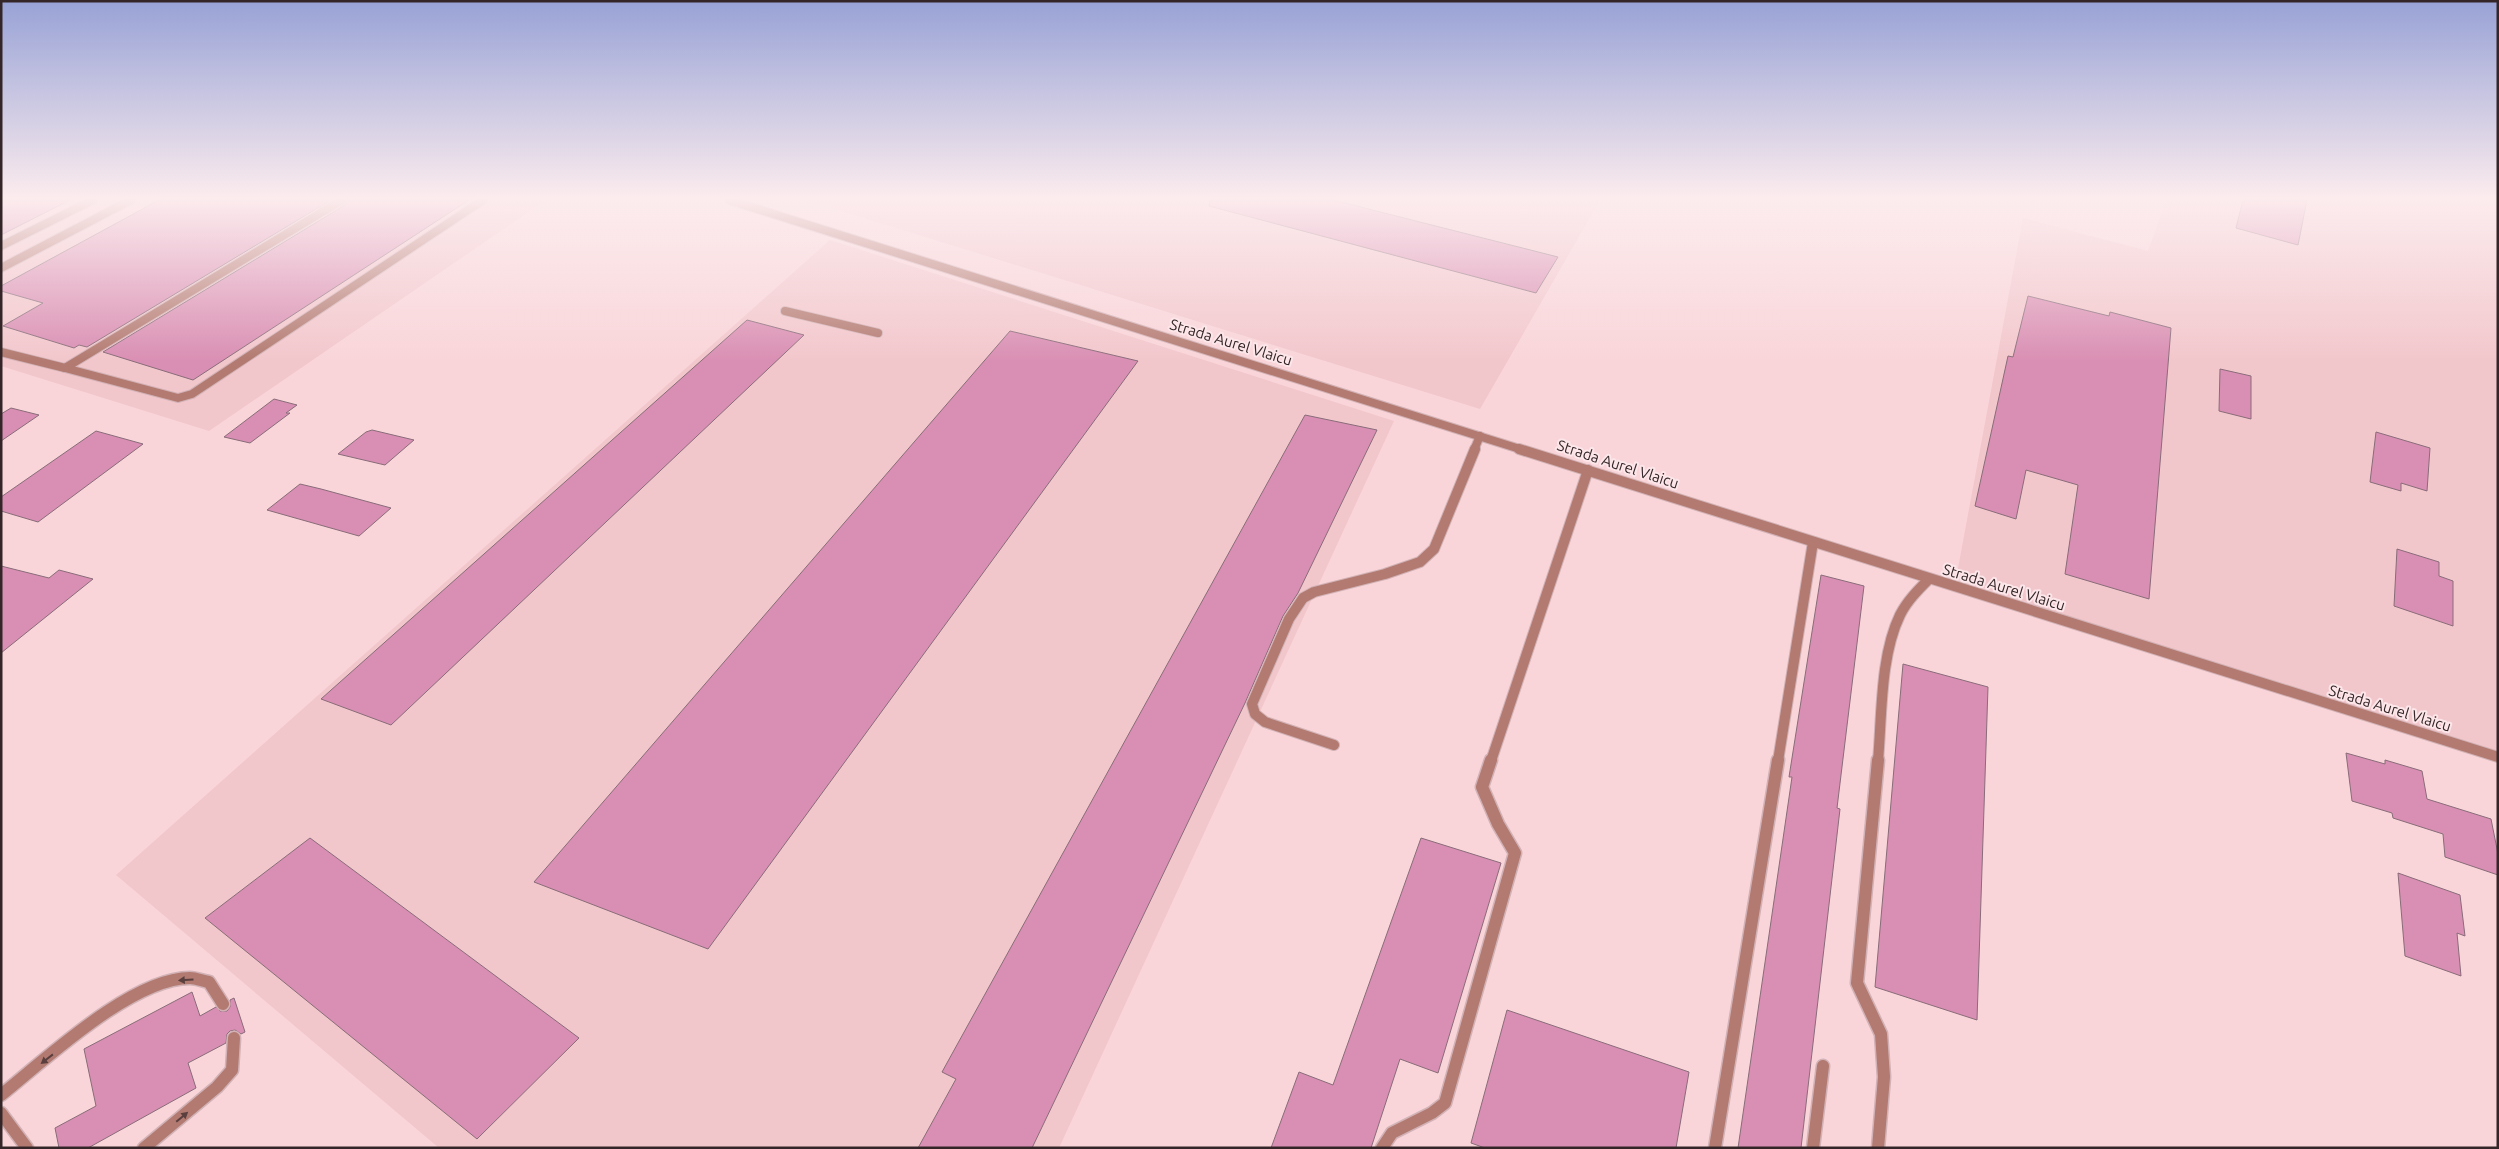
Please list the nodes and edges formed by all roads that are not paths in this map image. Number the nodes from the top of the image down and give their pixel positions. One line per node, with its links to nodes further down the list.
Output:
1 (28, 254): 5 (street)
2 (254, 254): 9 (street)
3 (403, 254): 9 (street)
4 (900, 254): 10 (street, Strada Aurel Vlaicu)
5 (1, 268)
6 (784, 311): 7 (street)
7 (878, 333)
8 (1, 352): 9 (street)
9 (65, 368)
10 (1480, 436): 11 (street, Strada Aurel Vlaicu); 14 (street)
11 (1588, 470): 12 (street, Strada Aurel Vlaicu); 23 (street)
12 (1813, 542): 13 (street, Strada Aurel Vlaicu); 24 (street)
13 (1930, 579): 15 (street, Strada Aurel Vlaicu); 26 (street)
14 (1334, 745)
15 (2498, 757)
16 (223, 1004): 19 (street, one-way to 19)
17 (234, 1038): 22 (street, one-way to 17)
18 (1823, 1066): 25 (street)
19 (1, 1095)
20 (1, 1113): 21 (street)
21 (27, 1148)
22 (144, 1148)
23 (1382, 1148)
24 (1715, 1148)
25 (1813, 1148)
26 (1878, 1148)

